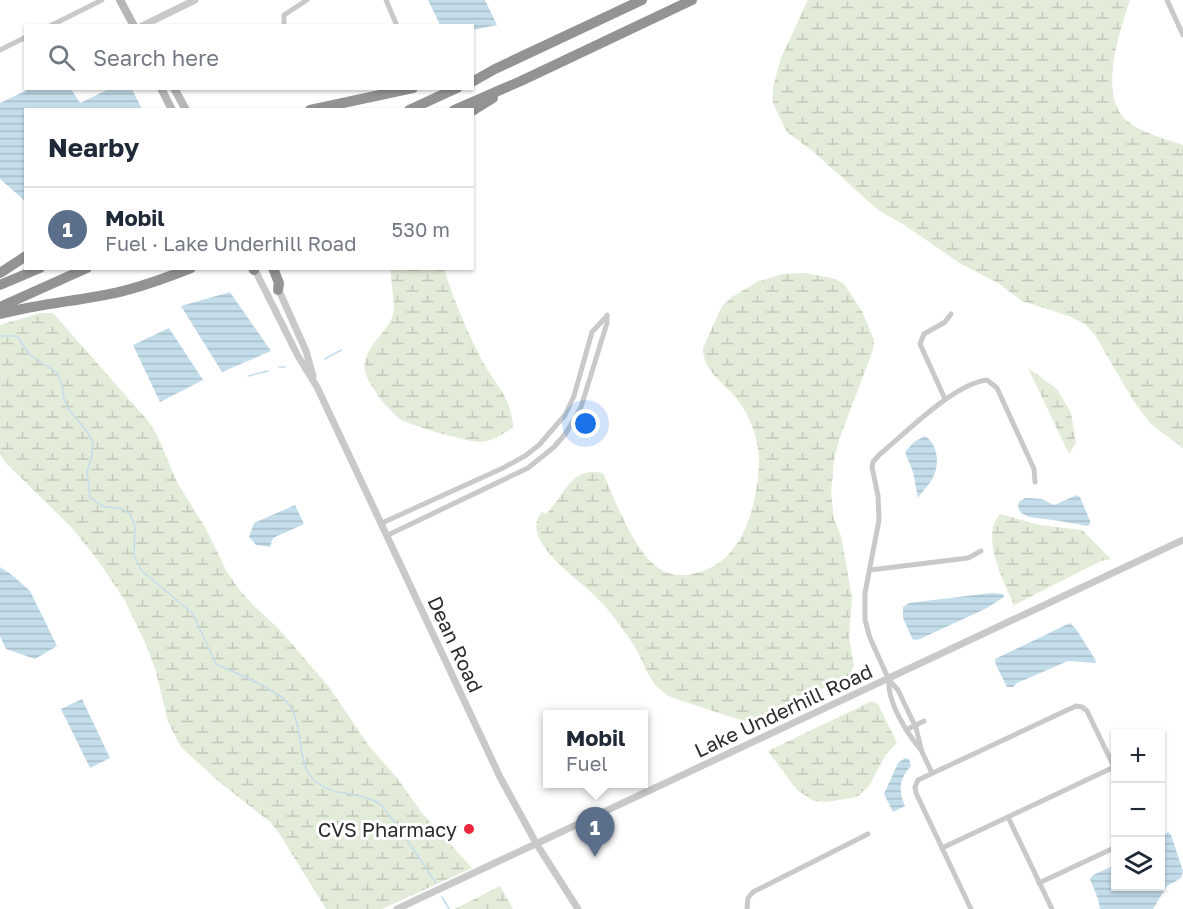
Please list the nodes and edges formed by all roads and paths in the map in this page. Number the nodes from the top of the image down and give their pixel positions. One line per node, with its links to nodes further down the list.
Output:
1 (102, 0): 9 (street)
2 (120, 0): 10 (main road)
3 (195, 0): 11 (street)
4 (308, 0): 12 (street)
5 (386, 0): 13 (street)
6 (642, 0): 17 (highway)
7 (692, 0): 20 (highway)
8 (1167, 0): 14 (street)
9 (54, 24)
10 (133, 24)
11 (146, 24)
12 (284, 24)
13 (396, 24)
14 (1183, 35)
15 (24, 39): 16 (street)
16 (0, 50)
17 (495, 69): 18 (highway); 19 (highway)
18 (474, 74)
19 (474, 81)
20 (521, 81): 29 (highway); 30 (highway)
21 (162, 90): 25 (main road)
22 (175, 90): 26 (main road)
23 (403, 90): 27 (highway)
24 (453, 90): 28 (highway)
25 (171, 108)
26 (185, 108)
27 (319, 108)
28 (413, 108)
29 (459, 108)
30 (474, 110)
31 (24, 257): 37 (highway)
32 (36, 270): 38 (highway)
33 (82, 270): 40 (highway)
34 (185, 270): 41 (highway)
35 (254, 270): 43 (street, Dean Road)
36 (271, 270): 39 (highway)
37 (0, 273)
38 (0, 285)
39 (278, 290): 43 (street, Dean Road)
40 (0, 307)
41 (0, 314)
42 (951, 314): 44 (street)
43 (317, 387): 46 (street, Dean Road)
44 (945, 399): 45 (street); 50 (street)
45 (1035, 482)
46 (382, 523): 47 (street, Dean Road); 47 (street)
47 (388, 535): 61 (street, Dean Road)
48 (1183, 540): 51 (street, Lake Underhill Road)
49 (981, 551): 50 (street)
50 (870, 570): 51 (street)
51 (889, 680): 53 (street); 54 (street); 61 (street, Lake Underhill Road)
52 (924, 721): 53 (street)
53 (915, 726): 54 (street); 55 (street)
54 (906, 730): 55 (street)
55 (922, 752): 58 (street)
56 (1111, 761): 58 (street)
57 (1111, 771): 59 (street)
58 (932, 773): 62 (street)
59 (1008, 817): 62 (street); 64 (street)
60 (868, 834): 67 (street)
61 (536, 843): 65 (street, Lake Underhill Road); 66 (street, Dean Road)
62 (942, 848): 68 (street)
63 (1111, 849): 64 (street)
64 (1040, 883): 69 (street)
65 (397, 909)
66 (578, 909)
67 (747, 909)
68 (971, 909)
69 (1052, 909)

